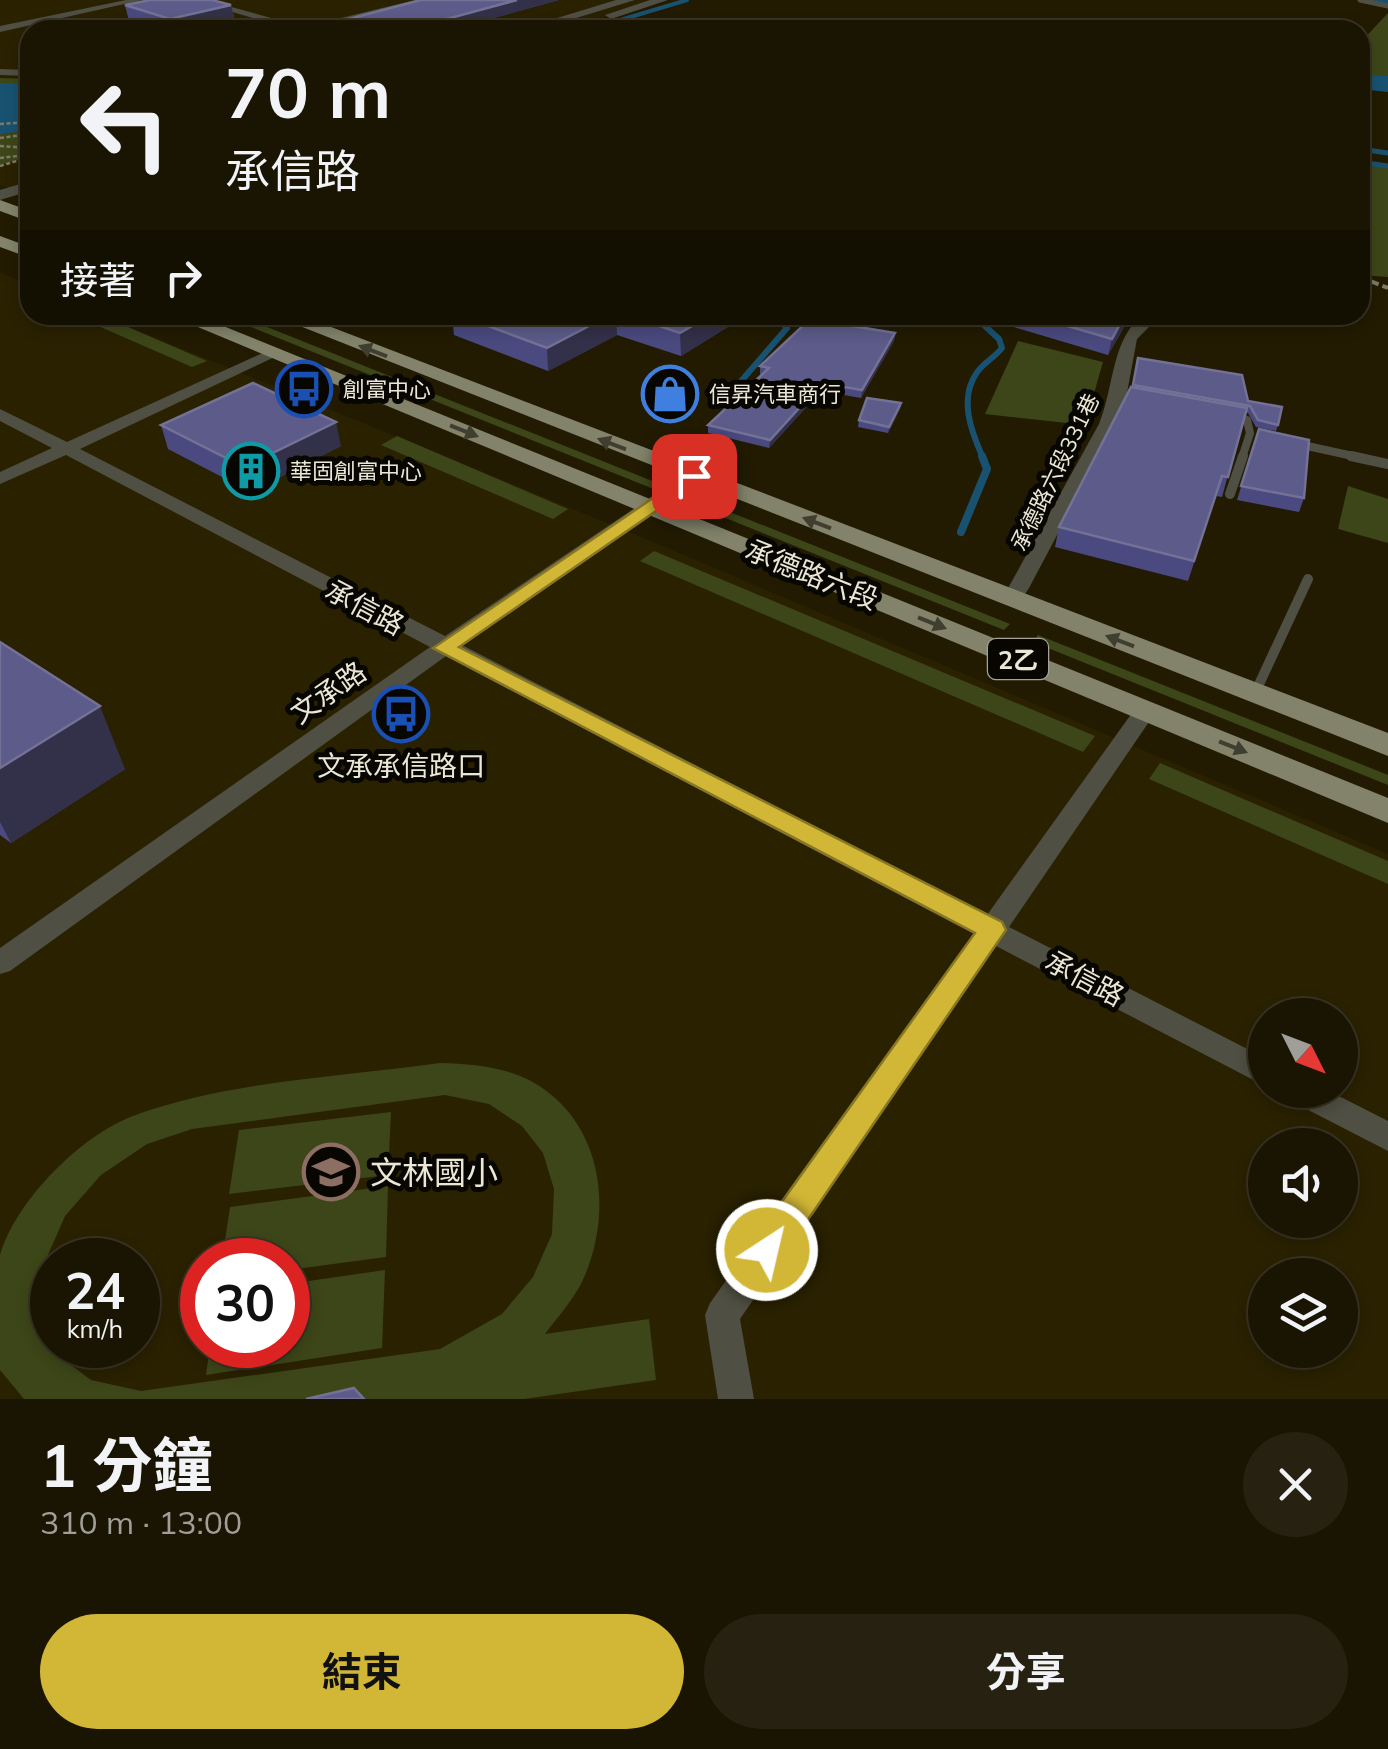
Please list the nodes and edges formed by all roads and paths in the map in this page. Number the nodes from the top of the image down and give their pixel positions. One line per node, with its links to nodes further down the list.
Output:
1 (138, 0): 8 (street)
2 (196, 0): 9 (street)
3 (424, 0): 10 (street)
4 (629, 0): 11 (street)
5 (662, 0): 12 (street)
6 (1360, 0): 7 (lane)
7 (1388, 6)
8 (46, 20)
9 (268, 20)
10 (344, 20)
11 (559, 20)
12 (594, 20)
13 (204, 325): 16 (main road, 承德路六段 / 2乙)
14 (308, 325): 24 (main road, 承德路六段 / 2乙, one-way to 14)
15 (1135, 325): 29 (street, 承德路六段331巷)
16 (273, 354): 22 (street); 27 (main road, 承德路六段 / 2乙, one-way to 27)
17 (1213, 412): 19 (lane)
18 (0, 414): 22 (street, 承信路)
19 (1250, 433): 20 (lane); 26 (lane)
20 (1267, 437)
21 (1284, 441): 23 (lane)
22 (67, 448): 25 (street); 30 (street, 承信路)
23 (1388, 464)
24 (694, 476): 27 (street, 文承路); 29 (main road, 承德路六段 / 2乙, one-way to 24)
25 (0, 479)
26 (1230, 494)
27 (648, 506): 30 (street, 文承路); 32 (main road, 承德路六段 / 2乙, one-way to 32)
28 (1308, 579): 31 (lane)
29 (1012, 599): 31 (main road, 承德路六段 / 2乙, one-way to 29)
30 (444, 648): 35 (street, 承信路); 36 (street, 文承路)
31 (1255, 693): 33 (main road, 承德路六段 / 2乙)
32 (1145, 711): 34 (main road, 承德路六段 / 2乙, one-way to 34); 35 (street)
33 (1388, 745)
34 (1388, 811)
35 (992, 930): 37 (street, 承信路); 40 (street)
36 (0, 962)
37 (1248, 1063)
38 (1332, 1108): 39 (street)
39 (1388, 1137)
40 (736, 1399)

